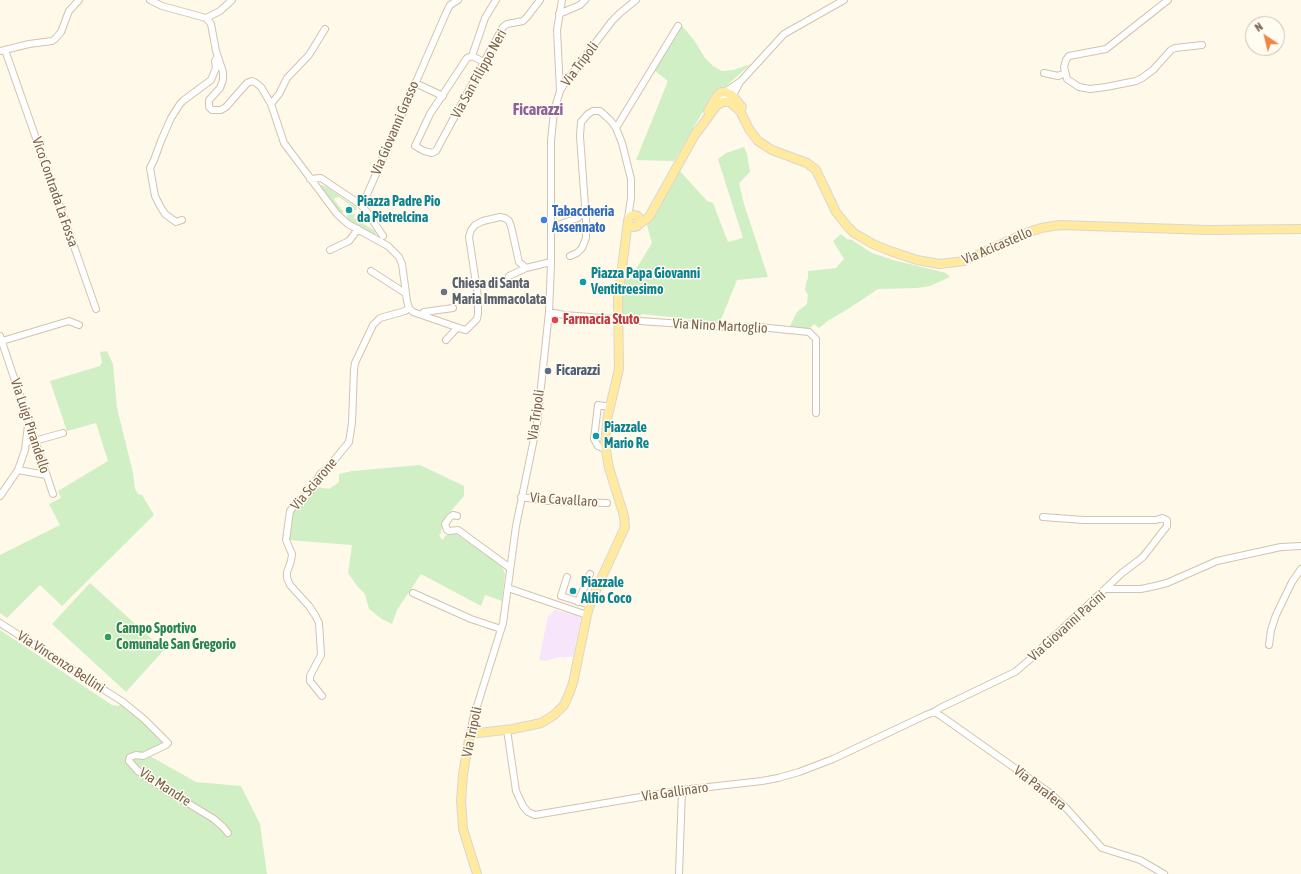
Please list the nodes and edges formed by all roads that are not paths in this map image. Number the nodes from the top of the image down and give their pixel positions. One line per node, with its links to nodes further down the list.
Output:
1 (80, 0): 17 (street)
2 (150, 0): 13 (street)
3 (232, 0): 13 (street)
4 (458, 0): 23 (street, Via Giovanni Grasso)
5 (496, 0): 18 (street)
6 (540, 0): 20 (street, Via San Filippo Neri)
7 (562, 0): 12 (street)
8 (585, 0): 12 (street)
9 (636, 0): 24 (street, Via Tripoli)
10 (844, 0): 25 (street)
11 (1168, 0): 22 (street)
12 (559, 14): 24 (street)
13 (206, 18): 19 (street)
14 (678, 26): 29 (street)
15 (325, 29): 27 (street)
16 (1202, 45): 22 (street)
17 (3, 51): 50 (street, Vico Contrada La Fossa)
18 (472, 56): 20 (street); 26 (street)
19 (218, 57): 27 (street); 35 (street)
20 (484, 62): 26 (street, Via San Filippo Neri)
21 (1044, 73): 22 (street)
22 (1065, 73)
23 (415, 82): 26 (street); 33 (street, Via Giovanni Grasso)
24 (560, 91): 37 (street, Via Tripoli)
25 (729, 93): 28 (street); 30 (main road); 31 (main road)
26 (443, 96)
27 (271, 104): 32 (street)
28 (703, 126): 30 (main road); 31 (main road)
29 (616, 128): 34 (street); 36 (street)
30 (749, 129): 39 (main road, Via Acicastello)
31 (696, 135): 36 (main road)
32 (310, 179): 33 (street); 38 (street)
33 (360, 205): 40 (street)
34 (582, 214): 37 (street); 42 (street)
35 (182, 220)
36 (633, 222): 53 (main road)
37 (552, 227): 43 (street, Via Tripoli)
38 (358, 229): 41 (street); 47 (street)
39 (1301, 229)
40 (383, 236)
41 (330, 250)
42 (570, 256)
43 (551, 262): 44 (street); 51 (street, Via Tripoli)
44 (526, 268): 46 (street); 55 (street)
45 (370, 271): 47 (street)
46 (509, 276)
47 (405, 293): 48 (street)
48 (409, 308): 52 (street); 87 (street, Via Sciarone)
49 (453, 308): 52 (street)
50 (96, 309)
51 (549, 312): 53 (street, Via Nino Martoglio); 69 (street, Via Tripoli)
52 (422, 315): 55 (street)
53 (618, 318): 58 (main road); 59 (street, Via Nino Martoglio)
54 (79, 325): 56 (street)
55 (457, 328): 57 (street)
56 (1, 338): 60 (street, Via Luigi Pirandello)
57 (446, 340)
58 (610, 407): 64 (main road); 64 (street)
59 (816, 413)
60 (29, 423): 62 (street, Via Luigi Pirandello); 63 (street)
61 (63, 433): 62 (street)
62 (35, 441): 63 (street); 66 (street, Via Luigi Pirandello)
63 (26, 442): 65 (street)
64 (605, 449): 82 (main road)
65 (18, 470): 66 (street); 68 (street)
66 (46, 475): 67 (street, Via Luigi Pirandello)
67 (53, 494)
68 (0, 496)
69 (522, 497): 70 (street, Via Cavallaro); 74 (street, Via Tripoli)
70 (607, 503)
71 (457, 516): 74 (street)
72 (1042, 517): 79 (street)
73 (1301, 546): 79 (street, Via Giovanni Pacini)
74 (510, 568): 78 (street, Via Tripoli)
75 (1301, 568): 86 (street)
76 (590, 574): 81 (street)
77 (567, 577): 81 (street)
78 (508, 588): 83 (street); 85 (street, Via Tripoli)
79 (1105, 589): 89 (street, Via Giovanni Pacini)
80 (413, 593): 85 (street)
81 (578, 602): 82 (street)
82 (590, 605): 83 (main road)
83 (587, 615): 90 (main road)
84 (0, 623): 88 (street, Via Vincenzo Bellini)
85 (501, 629): 91 (street, Via Tripoli)
86 (1269, 645)
87 (322, 696)
88 (123, 702): 93 (street, Via Mandre)
89 (934, 712): 92 (street, Via Gallinaro); 96 (street, Via Parafera)
90 (507, 730): 91 (main road); 92 (street, Via Gallinaro)
91 (470, 734): 94 (main road, Via Tripoli)
92 (682, 790): 95 (street)
93 (228, 833)
94 (477, 874)
95 (679, 874)
96 (1164, 874)

